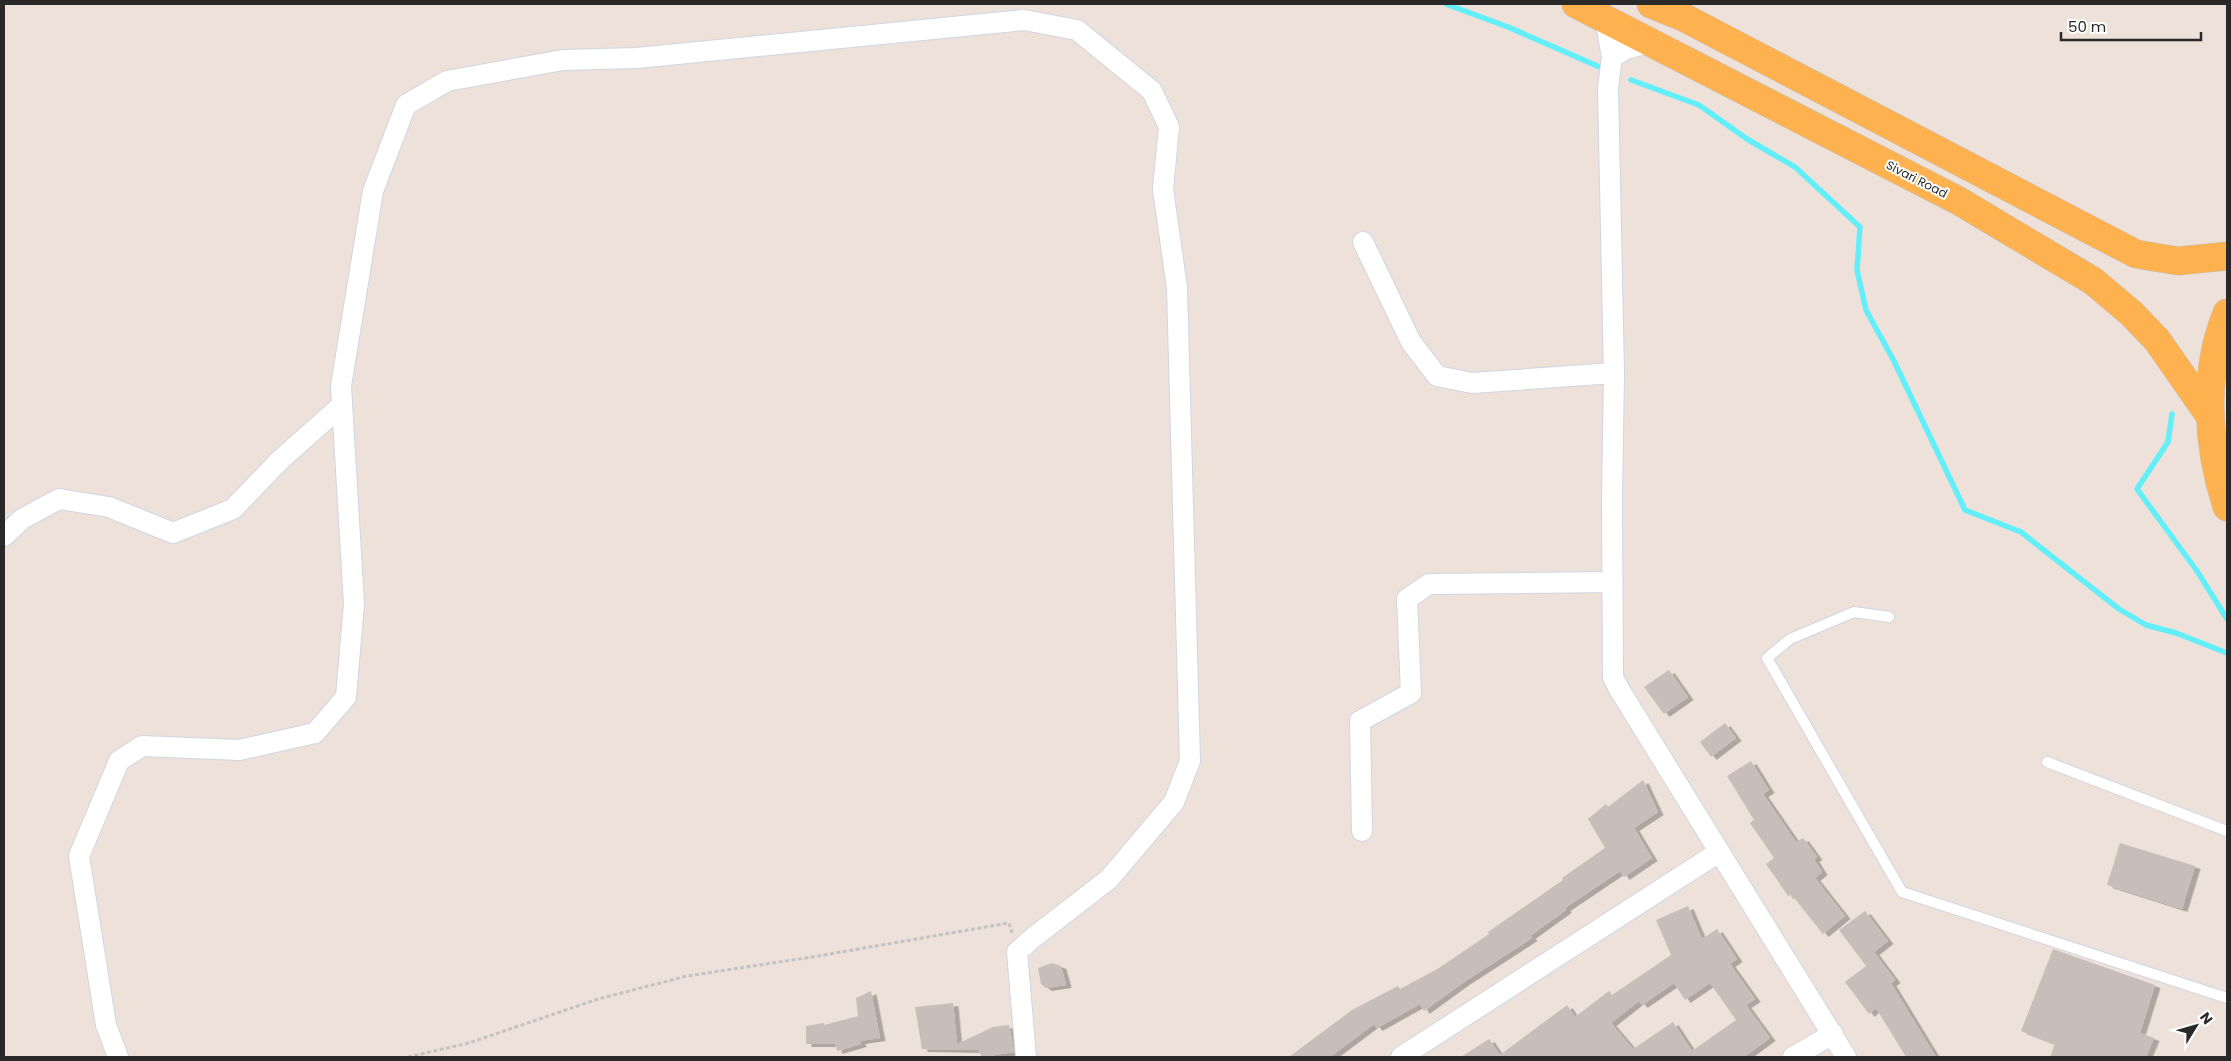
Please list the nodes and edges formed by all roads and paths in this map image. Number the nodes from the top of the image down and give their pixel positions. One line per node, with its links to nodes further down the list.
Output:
1 (1576, 4): 3 (main road, Sivari Road)
2 (1651, 4): 7 (main road)
3 (1605, 19): 4 (main road, Sivari Road); 5 (street)
4 (1651, 42): 5 (street); 11 (main road, Sivari Road)
5 (1612, 57): 9 (street)
6 (1363, 242): 9 (street)
7 (2227, 256)
8 (2227, 313): 11 (main road)
9 (1614, 373): 14 (street)
10 (342, 405): 13 (street); 20 (street); 23 (street)
11 (2210, 416): 12 (main road)
12 (2227, 507)
13 (4, 536)
14 (1612, 582): 17 (street); 19 (street)
15 (1889, 617): 21 (lane)
16 (2047, 762): 18 (lane)
17 (1362, 831)
18 (2227, 831)
19 (1719, 852): 22 (street); 26 (street)
20 (1017, 952): 24 (path); 25 (street)
21 (2227, 998)
22 (1833, 1034): 27 (street); 28 (street)
23 (118, 1057)
24 (408, 1057)
25 (1026, 1057)
26 (1401, 1057)
27 (1793, 1057)
28 (1846, 1057)

